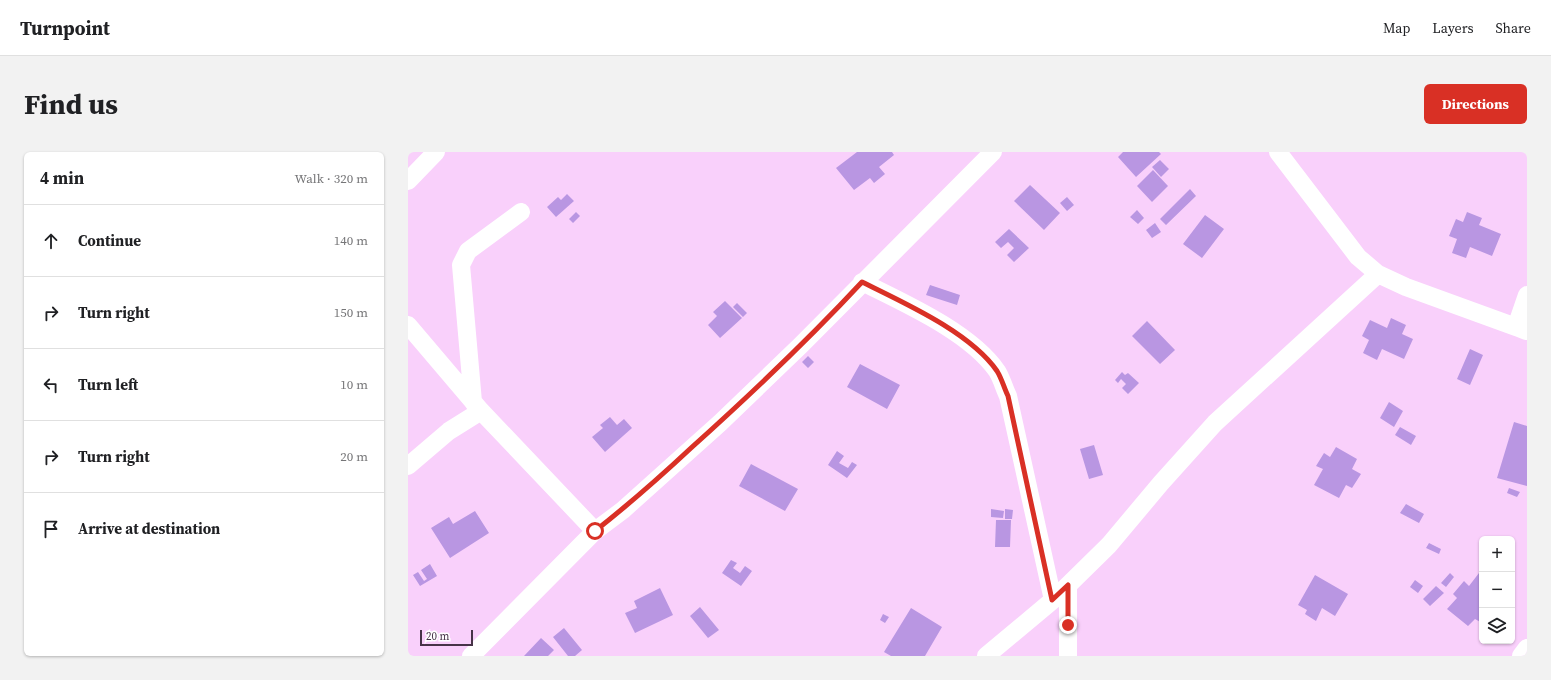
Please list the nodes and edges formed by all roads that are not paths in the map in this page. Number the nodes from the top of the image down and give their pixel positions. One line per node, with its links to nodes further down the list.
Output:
1 (436, 152): 4 (street)
2 (993, 152): 7 (street)
3 (1278, 152): 6 (street)
4 (408, 181)
5 (521, 212): 11 (street)
6 (1378, 274): 10 (street); 14 (street)
7 (862, 282): 13 (street); 15 (street)
8 (1527, 294): 10 (street)
9 (408, 325): 11 (street)
10 (1522, 329)
11 (477, 406): 12 (street); 13 (street)
12 (408, 466)
13 (595, 531): 17 (street)
14 (1068, 585): 15 (street); 19 (street)
15 (1052, 600): 18 (street)
16 (1527, 648): 20 (street)
17 (471, 656)
18 (986, 656)
19 (1068, 656)
20 (1521, 656)

